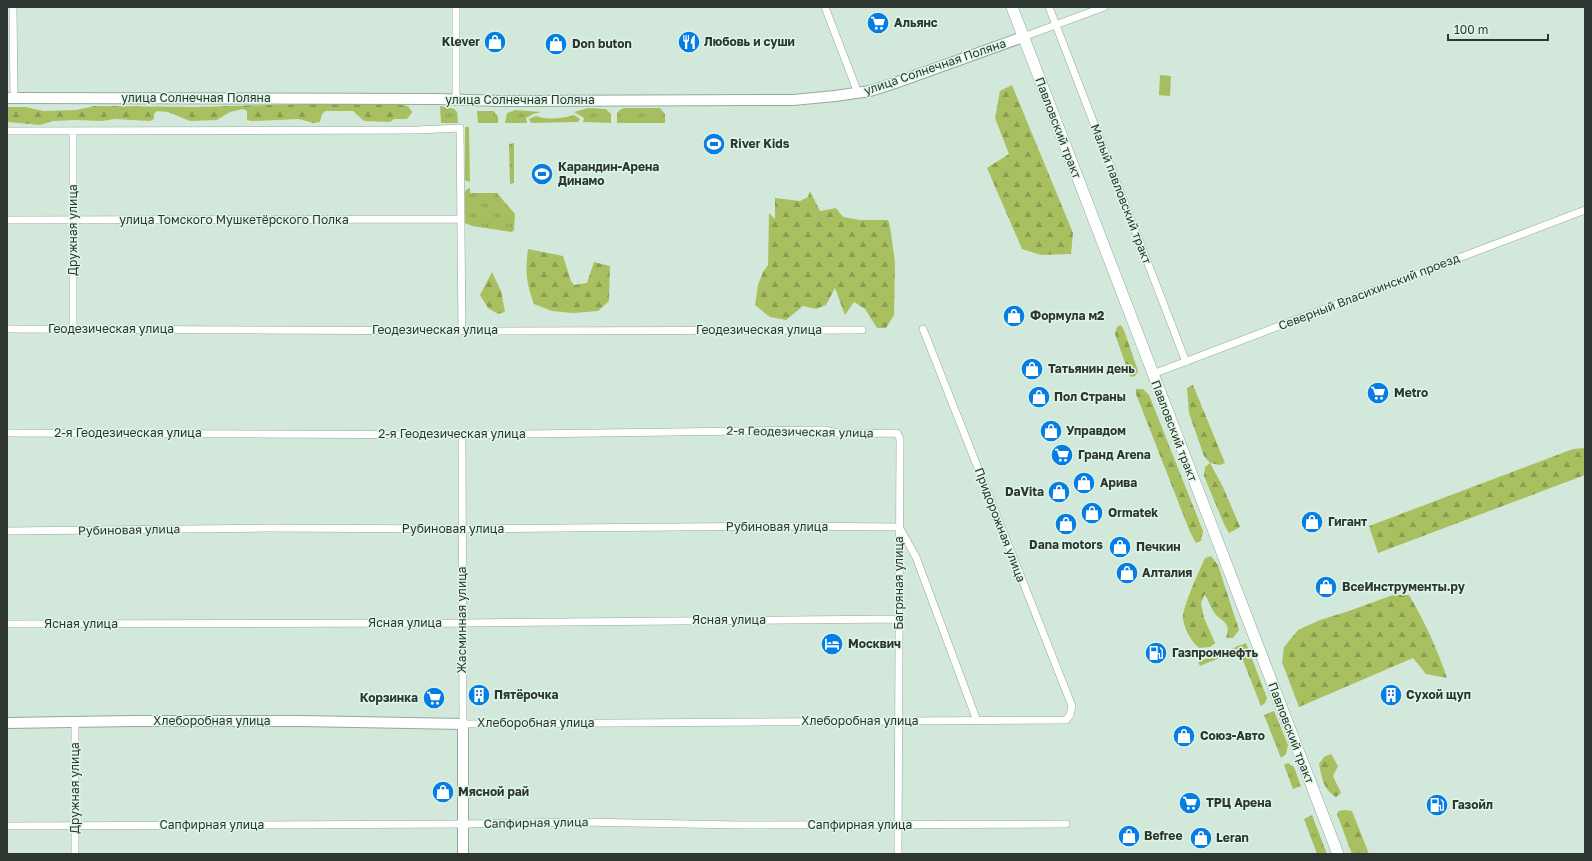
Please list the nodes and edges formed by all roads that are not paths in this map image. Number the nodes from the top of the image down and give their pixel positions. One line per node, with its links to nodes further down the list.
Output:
1 (13, 7): 10 (street)
2 (456, 7): 11 (street)
3 (825, 7): 9 (street)
4 (1012, 7): 8 (main road, Павловский тракт)
5 (1049, 7): 7 (street)
6 (1104, 7): 7 (street)
7 (1056, 25): 8 (street); 23 (street, Малый павловский тракт)
8 (1023, 37): 9 (street, улица Солнечная Поляна); 24 (main road, Павловский тракт)
9 (858, 93): 11 (street, улица Солнечная Поляна)
10 (10, 98): 11 (street, улица Солнечная Поляна)
11 (456, 100)
12 (7, 131): 13 (street)
13 (73, 131): 15 (street); 17 (street, Дружная улица)
14 (1585, 210): 23 (street, Северный Власихинский проезд)
15 (461, 219): 17 (street, улица Томского Мушкетёрского Полка); 22 (street)
16 (7, 220): 17 (street, улица Томского Мушкетёрского Полка)
17 (72, 220): 19 (street, Дружная улица)
18 (7, 329): 19 (street, Геодезическая улица)
19 (73, 329): 22 (street, Геодезическая улица)
20 (923, 329): 34 (street, Придорожная улица)
21 (862, 330): 22 (street, Геодезическая улица)
22 (462, 331)
23 (1186, 362): 24 (street, Северный Власихинский проезд)
24 (1153, 374): 48 (main road, Павловский тракт)
25 (7, 433): 27 (street, 2-я Геодезическая улица)
26 (897, 433): 27 (street, 2-я Геодезическая улица); 28 (street, Багряная улица)
27 (462, 434): 29 (street, Жасминная улица)
28 (899, 527): 29 (street, Рубиновая улица); 31 (street, Багряная улица); 36 (street)
29 (462, 529): 30 (street, Рубиновая улица); 32 (street, Жасминная улица)
30 (7, 531)
31 (900, 619): 32 (street, Ясная улица); 35 (street, Багряная улица)
32 (462, 623): 33 (street, Ясная улица); 39 (street, Жасминная улица)
33 (7, 624)
34 (1066, 720): 36 (street, Хлеборобная улица)
35 (898, 721): 36 (street, Хлеборобная улица); 39 (street, Хлеборобная улица); 42 (street, Багряная улица)
36 (978, 721)
37 (75, 722): 38 (street, Хлеборобная улица); 39 (street, Хлеборобная улица); 44 (street, Дружная улица)
38 (7, 723)
39 (463, 724): 40 (street, Жасминная улица)
40 (463, 824): 42 (street, Сапфирная улица); 44 (street, Сапфирная улица); 46 (street, Жасминная улица)
41 (1066, 824): 42 (street, Сапфирная улица)
42 (898, 825): 47 (street, Багряная улица)
43 (7, 826): 44 (street, Сапфирная улица)
44 (75, 826): 45 (street, Дружная улица)
45 (75, 854)
46 (463, 854)
47 (898, 854)
48 (1338, 854)

